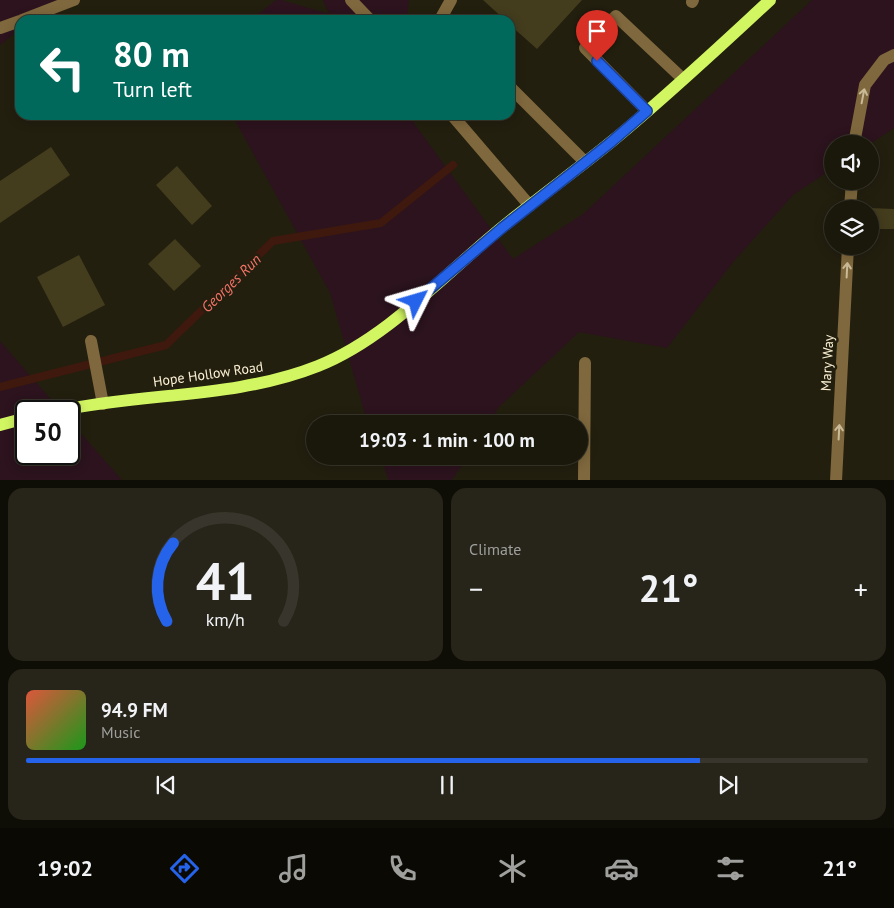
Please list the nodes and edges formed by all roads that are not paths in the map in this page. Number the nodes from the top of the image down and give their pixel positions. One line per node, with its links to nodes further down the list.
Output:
1 (74, 0): 5 (street)
2 (351, 0): 6 (street)
3 (451, 0): 7 (street)
4 (770, 0): 11 (main road, Hope Hollow Road)
5 (34, 15)
6 (365, 15)
7 (442, 15)
8 (15, 22): 9 (street)
9 (0, 28)
10 (894, 55): 15 (street, one-way to 10)
11 (683, 79): 13 (main road, Hope Hollow Road); 13 (street)
12 (515, 92): 16 (street)
13 (647, 111): 16 (main road, Hope Hollow Road)
14 (456, 120): 17 (street)
15 (856, 135)
16 (585, 162): 17 (main road, Hope Hollow Road)
17 (530, 206): 21 (main road, Hope Hollow Road)
18 (848, 255): 26 (street, Mary Way, one-way to 18)
19 (91, 341): 21 (street)
20 (585, 363): 25 (street)
21 (103, 404): 22 (main road, Hope Hollow Road)
22 (80, 408)
23 (15, 421): 24 (main road)
24 (0, 424)
25 (584, 480)
26 (836, 480)

